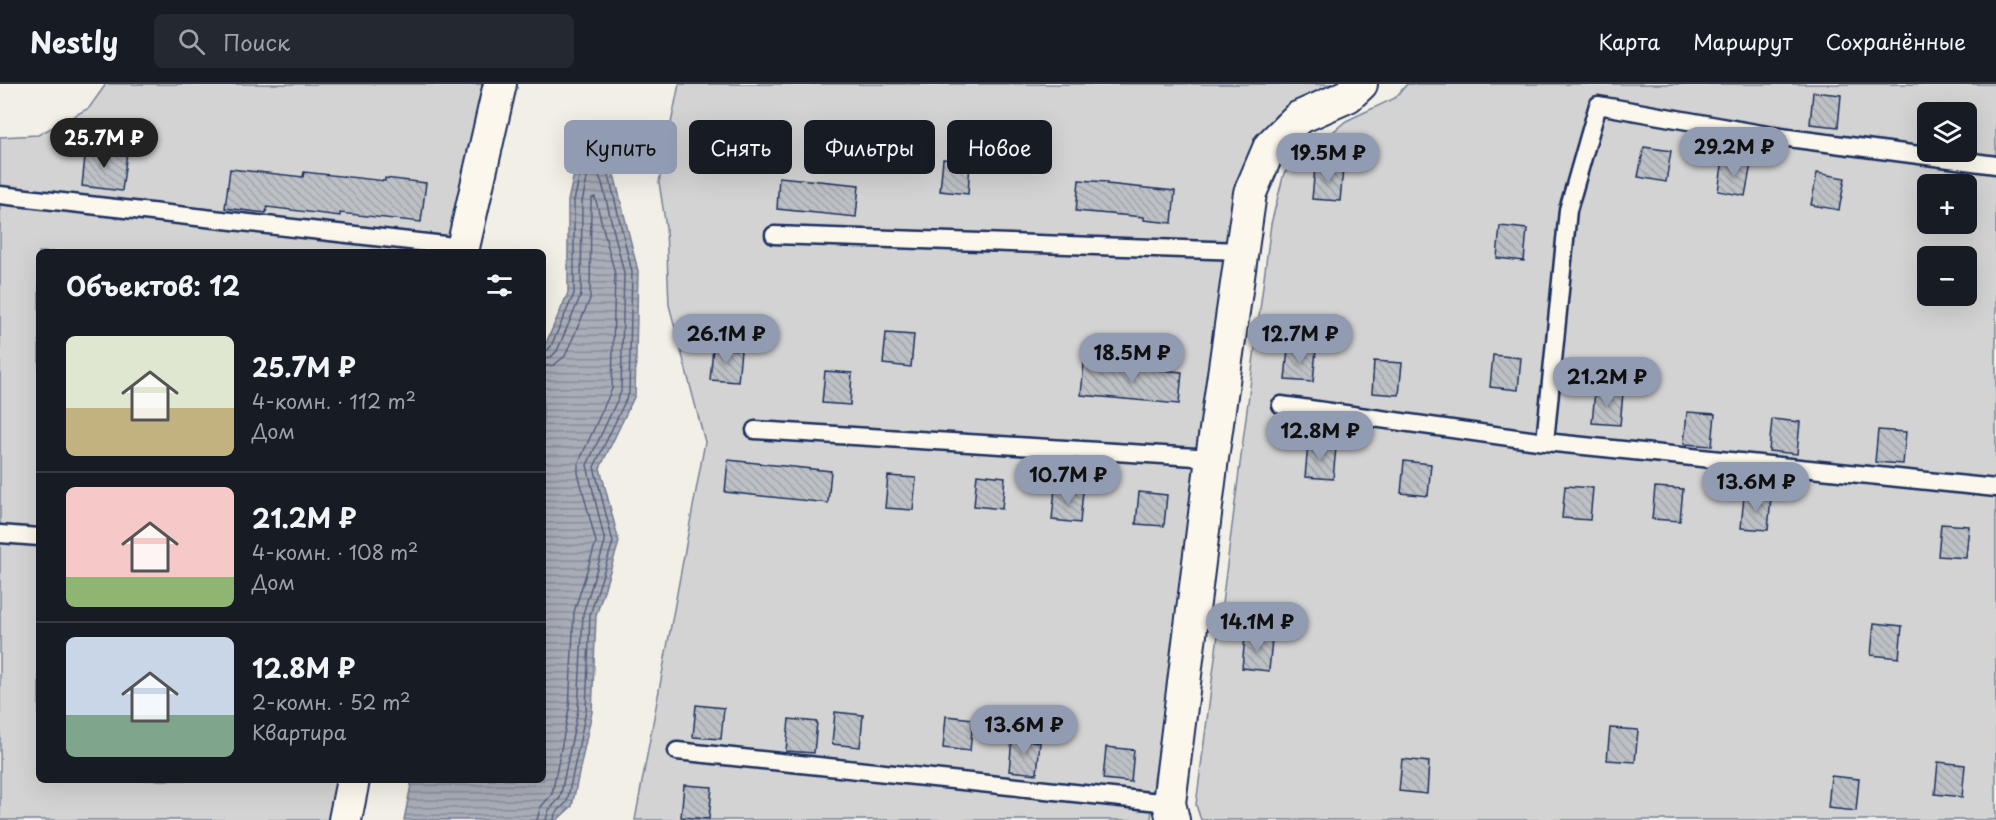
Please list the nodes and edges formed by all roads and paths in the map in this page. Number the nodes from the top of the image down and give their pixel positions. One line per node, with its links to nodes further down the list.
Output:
1 (500, 84): 7 (street)
2 (1361, 84): 8 (street)
3 (1996, 165): 11 (lane)
4 (0, 195): 6 (lane)
5 (774, 235): 8 (lane)
6 (455, 249)
7 (463, 249)
8 (1241, 251): 12 (street)
9 (1281, 405): 11 (lane)
10 (755, 430): 12 (lane)
11 (1545, 442): 13 (lane)
12 (1212, 458): 18 (street)
13 (1996, 488)
14 (0, 534): 15 (lane)
15 (36, 537)
16 (677, 751): 18 (lane)
17 (352, 783): 19 (street)
18 (1171, 812)
19 (345, 820)

